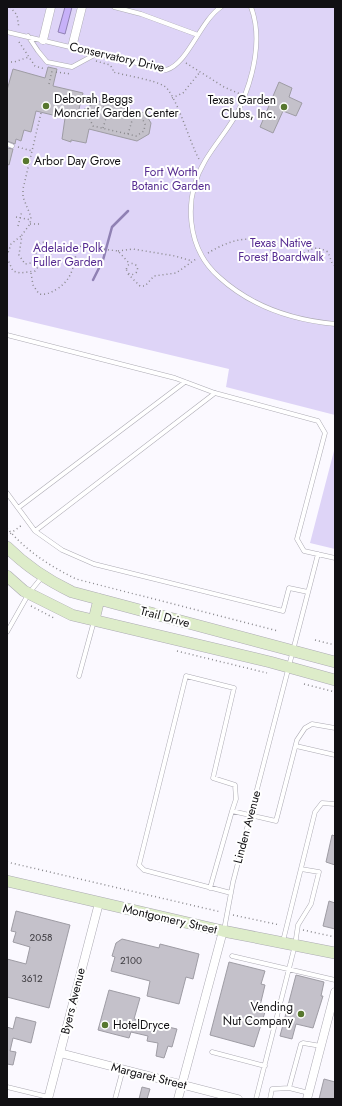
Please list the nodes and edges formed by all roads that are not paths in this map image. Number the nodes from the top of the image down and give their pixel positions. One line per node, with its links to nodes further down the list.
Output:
1 (51, 7): 9 (street)
2 (82, 7): 10 (street)
3 (114, 7): 7 (lane)
4 (221, 7): 7 (lane, Conservatory Drive)
5 (251, 7): 14 (lane)
6 (7, 32): 8 (lane, Conservatory Drive)
7 (198, 35): 11 (lane, Conservatory Drive)
8 (28, 36): 9 (lane, Conservatory Drive); 11 (lane)
9 (43, 40): 10 (lane, Conservatory Drive)
10 (72, 47): 11 (lane, Conservatory Drive)
11 (97, 54)
12 (7, 144): 13 (lane)
13 (12, 146)
14 (335, 324)
15 (7, 335): 16 (lane)
16 (185, 382): 17 (lane); 19 (lane)
17 (215, 394): 20 (lane); 22 (lane)
18 (7, 493): 19 (lane)
19 (18, 508): 20 (lane)
20 (35, 531): 26 (lane)
21 (7, 547): 25 (street, Trail Drive)
22 (318, 554): 23 (lane); 26 (lane, Linden Avenue)
23 (335, 558)
24 (7, 576): 27 (street, Trail Drive)
25 (42, 577): 27 (lane); 28 (street, Trail Drive)
26 (308, 592): 31 (lane, Linden Avenue)
27 (29, 593): 29 (street, Trail Drive); 30 (lane)
28 (99, 599): 29 (street); 31 (street, Trail Drive)
29 (94, 620): 33 (street, Trail Drive); 34 (lane)
30 (7, 632)
31 (293, 651): 32 (street, Trail Drive); 33 (lane, Linden Avenue)
32 (335, 662)
33 (289, 667): 35 (street, Trail Drive); 41 (lane, Linden Avenue)
34 (79, 676)
35 (335, 680)
36 (335, 728): 37 (lane)
37 (296, 746): 38 (lane); 41 (lane)
38 (335, 755)
39 (335, 804): 42 (lane)
40 (232, 811): 41 (lane); 44 (lane); 44 (lane)
41 (250, 816): 45 (lane, Linden Avenue)
42 (301, 869): 48 (lane); 49 (lane)
43 (7, 881): 46 (street, Montgomery Street)
44 (210, 888): 45 (lane)
45 (231, 893): 47 (lane, Linden Avenue)
46 (99, 903): 47 (street, Montgomery Street); 57 (street, Byers Avenue)
47 (224, 931): 48 (street, Montgomery Street); 60 (street, Linden Avenue)
48 (283, 942): 49 (street, Montgomery Street)
49 (295, 945): 50 (street, Montgomery Street); 52 (lane)
50 (335, 953)
51 (232, 956): 52 (lane)
52 (289, 968): 53 (lane); 58 (lane)
53 (335, 980)
54 (335, 992): 55 (street)
55 (321, 1046): 62 (lane); 63 (street)
56 (212, 1052): 58 (lane)
57 (60, 1053): 59 (street, Margaret Street); 64 (street, Byers Avenue)
58 (265, 1066): 68 (lane)
59 (123, 1069): 60 (street, Margaret Street); 65 (lane)
60 (182, 1084): 66 (street, Linden Avenue); 67 (street, Margaret Street)
61 (7, 1086): 64 (lane)
62 (289, 1088): 63 (lane); 69 (lane)
63 (308, 1096)
64 (48, 1098)
65 (115, 1099)
66 (178, 1099)
67 (238, 1099)
68 (256, 1099)
69 (270, 1099)

